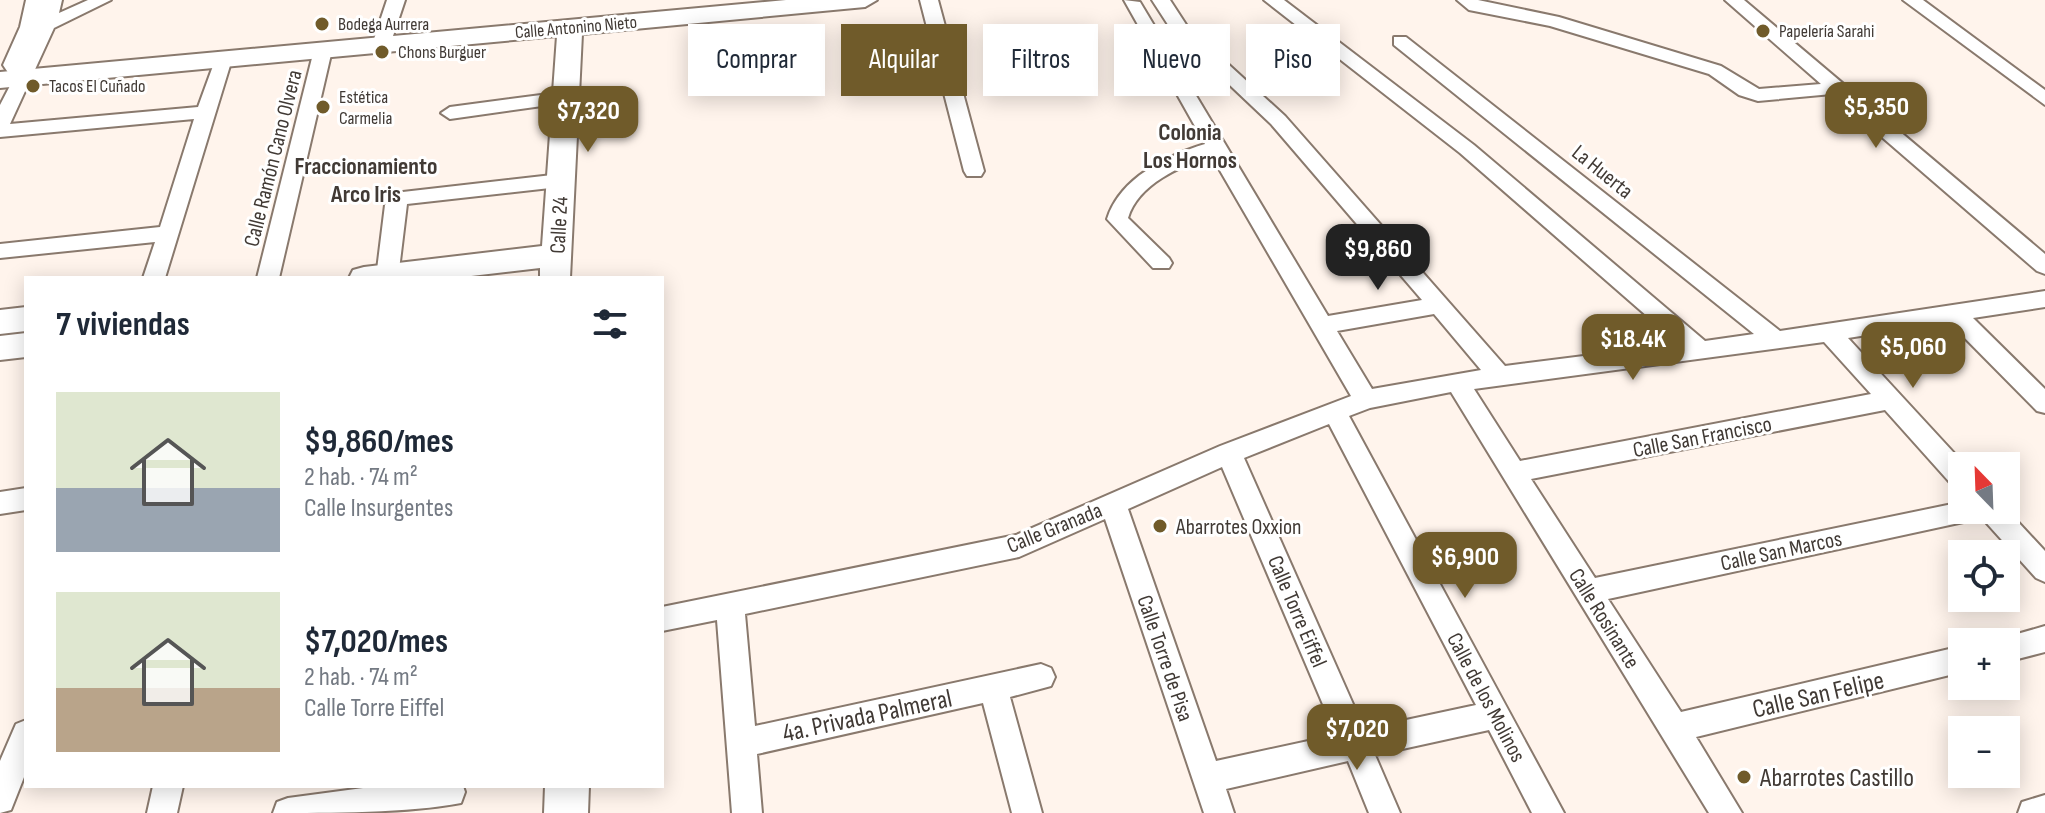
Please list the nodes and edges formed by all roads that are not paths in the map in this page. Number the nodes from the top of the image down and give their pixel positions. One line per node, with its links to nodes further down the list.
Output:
1 (35, 0): 23 (street)
2 (53, 0): 14 (street)
3 (102, 0): 14 (street)
4 (396, 0): 19 (street)
5 (865, 0): 13 (main road, Calle Antonino Nieto)
6 (929, 0): 33 (street)
7 (1161, 0): 16 (street)
8 (1273, 0): 56 (street)
9 (1466, 0): 24 (street)
10 (1734, 0): 24 (street)
11 (1912, 0): 27 (street)
12 (1131, 2): 15 (street)
13 (808, 3): 17 (main road, Calle Antonino Nieto)
14 (49, 24): 23 (street)
15 (1144, 24)
16 (1176, 24)
17 (570, 27): 19 (main road, Calle Antonino Nieto); 26 (main road, Calle 24)
18 (1400, 41): 53 (street, La Huerta)
19 (381, 45): 20 (main road, Calle Antonino Nieto)
20 (323, 50): 21 (main road, Calle Antonino Nieto); 43 (street, Calle Ramón Cano Olvera)
21 (223, 59): 23 (main road, Calle Antonino Nieto); 28 (street)
22 (1230, 75): 47 (street)
23 (10, 79): 30 (street)
24 (1837, 88): 41 (street)
25 (1186, 96): 32 (street)
26 (564, 98): 29 (street); 34 (main road, Calle 24)
27 (2045, 99)
28 (209, 112): 31 (street); 35 (street)
29 (450, 113)
30 (0, 124)
31 (0, 131)
32 (1215, 147): 39 (street); 51 (street)
33 (974, 171)
34 (561, 181): 40 (main road, Calle 24); 44 (street)
35 (169, 233): 36 (street); 42 (street)
36 (24, 249): 37 (street); 38 (street)
37 (0, 251)
38 (0, 259)
39 (1161, 263)
40 (556, 266): 45 (main road)
41 (2045, 266)
42 (155, 276)
43 (268, 276)
44 (380, 276)
45 (396, 276)
46 (2045, 299): 48 (street, Calle Granada)
47 (1442, 305): 51 (street); 57 (street)
48 (1955, 314): 52 (street, Calle Granada); 61 (street)
49 (24, 319): 50 (main road)
50 (0, 322)
51 (1322, 325): 59 (street)
52 (1829, 333): 53 (street, Calle Granada); 60 (street)
53 (1775, 339): 56 (street, Calle Granada)
54 (24, 345): 55 (main road)
55 (0, 348)
56 (1700, 349): 57 (street, Calle Granada)
57 (1500, 376): 58 (street, Calle Granada)
58 (1444, 383): 59 (street, Calle Granada); 65 (street, Calle Rosinante)
59 (1366, 400): 62 (street, Calle Granada)
60 (1890, 400): 64 (street); 65 (street, Calle San Francisco)
61 (2045, 404)
62 (1335, 412): 63 (street, Calle Granada); 80 (street, Calle de los Molinos)
63 (1229, 453): 68 (street, Calle Granada); 84 (street, Calle Torre Eiffel)
64 (1948, 464)
65 (1514, 472): 72 (street, Calle Rosinante)
66 (24, 499): 67 (street)
67 (0, 503)
68 (1113, 504): 73 (street, Calle Granada); 85 (street, Calle Torre de Pisa)
69 (1948, 515): 72 (street, Calle San Marcos)
70 (2004, 524): 71 (street)
71 (2045, 570)
72 (1588, 591): 81 (street, Calle Rosinante)
73 (730, 605): 74 (street, Calle Granada); 83 (street)
74 (664, 619)
75 (2045, 639): 76 (street)
76 (2020, 645)
77 (1948, 662): 81 (street, Calle San Felipe)
78 (1041, 677): 79 (street, 4a. Privada Palmeral)
79 (993, 688): 83 (street, 4a. Privada Palmeral); 96 (street)
80 (1497, 714): 84 (street); 99 (street, Calle de los Molinos)
81 (1674, 728): 100 (street, Calle Rosinante)
82 (24, 739): 89 (street)
83 (741, 743): 95 (street)
84 (1355, 745): 85 (street); 98 (street, Calle Torre Eiffel)
85 (1207, 778): 97 (street, Calle Torre de Pisa)
86 (168, 788): 92 (street)
87 (567, 788): 94 (main road)
88 (450, 792): 90 (street)
89 (0, 799)
90 (390, 806): 93 (street)
91 (2045, 810): 101 (street)
92 (162, 813)
93 (288, 813)
94 (566, 813)
95 (747, 813)
96 (1027, 813)
97 (1219, 813)
98 (1385, 813)
99 (1549, 813)
100 (1727, 813)
101 (2033, 813)

